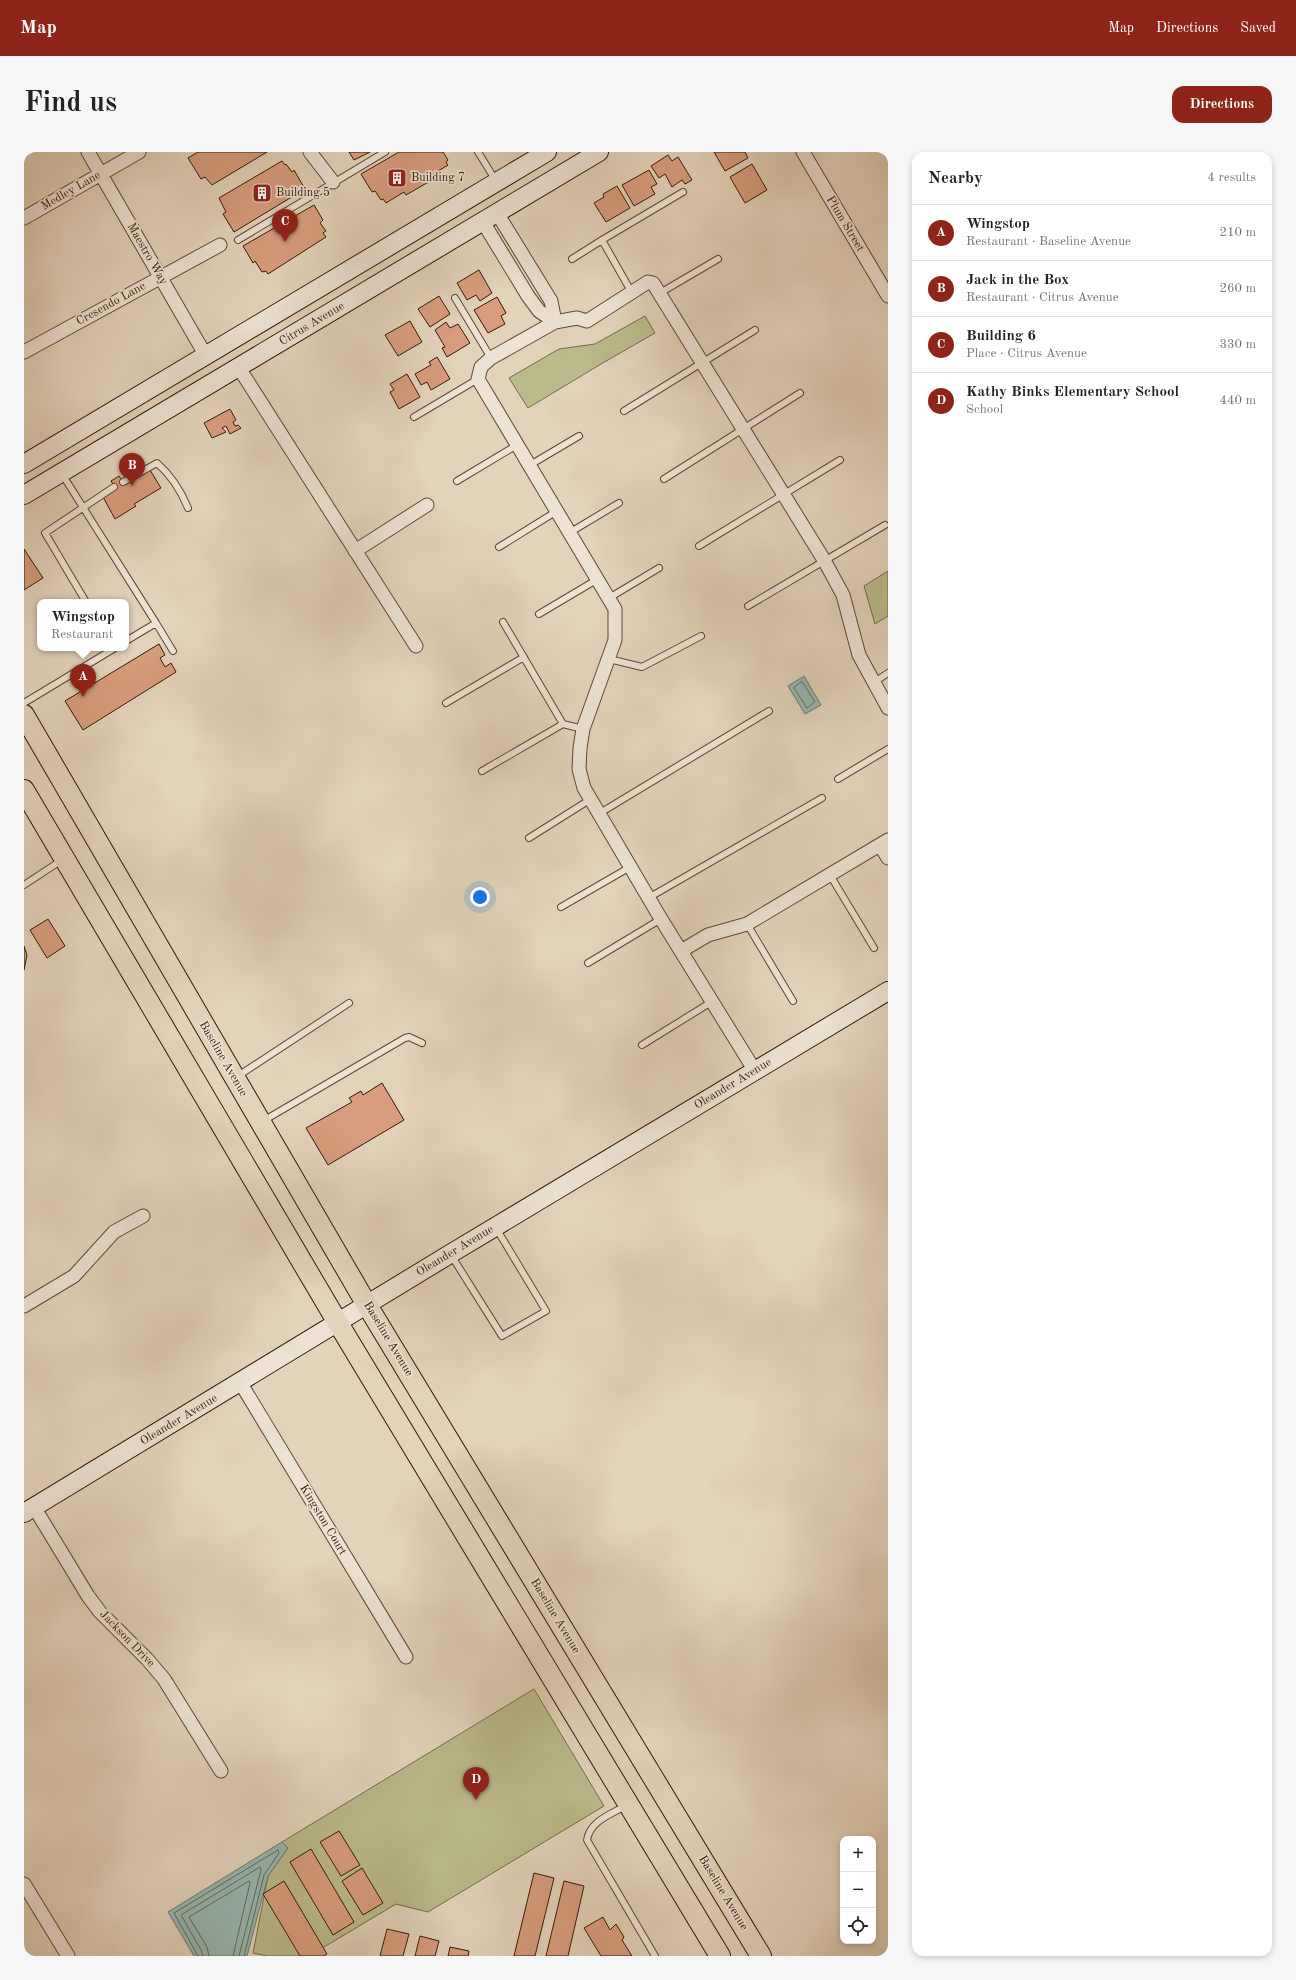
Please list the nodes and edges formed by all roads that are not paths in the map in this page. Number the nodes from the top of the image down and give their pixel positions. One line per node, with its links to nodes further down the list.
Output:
1 (88, 152): 9 (street, Maestro Way)
2 (139, 152): 9 (street, Medley Lane)
3 (310, 152): 10 (street)
4 (385, 152): 10 (lane)
5 (478, 152): 11 (lane)
6 (547, 152): 11 (main road)
7 (599, 152): 13 (main road, Citrus Avenue)
8 (803, 152): 23 (street, Plum Street)
9 (101, 174): 14 (street, Medley Lane); 20 (street, Maestro Way)
10 (333, 182): 15 (lane)
11 (496, 182): 28 (main road)
12 (683, 192): 16 (lane)
13 (490, 217): 25 (street); 31 (main road, Citrus Avenue)
14 (24, 218)
15 (238, 240)
16 (602, 240): 18 (lane); 22 (lane)
17 (220, 245): 20 (street, Cresendo Lane)
18 (572, 259)
19 (718, 259): 21 (lane)
20 (160, 277): 27 (street, Cresendo Lane); 28 (street, Maestro Way)
21 (660, 293): 22 (street); 30 (street)
22 (633, 294): 25 (street)
23 (888, 296)
24 (455, 298): 29 (lane)
25 (555, 322): 29 (street)
26 (755, 330): 30 (lane)
27 (24, 352)
28 (206, 356): 40 (main road)
29 (491, 358): 32 (street)
30 (701, 362): 34 (lane); 36 (street)
31 (239, 368): 42 (main road, Citrus Avenue); 58 (street)
32 (478, 379): 35 (lane); 38 (street)
33 (800, 393): 36 (lane)
34 (624, 410)
35 (414, 417)
36 (743, 428): 43 (lane); 47 (street)
37 (579, 436): 41 (lane)
38 (517, 444): 41 (street); 44 (lane)
39 (840, 460): 47 (lane)
40 (24, 464)
41 (530, 465): 53 (street)
42 (61, 473): 48 (main road, Citrus Avenue); 51 (lane)
43 (664, 479)
44 (457, 481)
45 (123, 482): 52 (lane)
46 (114, 487): 51 (lane)
47 (783, 494): 56 (lane); 59 (street)
48 (24, 495)
49 (619, 503): 55 (lane)
50 (427, 505): 58 (street)
51 (84, 507): 63 (lane); 67 (lane)
52 (188, 508)
53 (557, 511): 55 (street); 57 (lane)
54 (884, 525): 59 (lane)
55 (569, 533): 61 (street)
56 (699, 546)
57 (499, 547)
58 (355, 551): 70 (street)
59 (824, 560): 64 (lane); 76 (street)
60 (658, 568): 62 (lane)
61 (598, 579): 62 (street); 65 (lane)
62 (609, 598): 74 (street)
63 (84, 599)
64 (748, 606)
65 (539, 614)
66 (503, 622): 73 (lane)
67 (156, 623): 69 (lane); 72 (lane)
68 (701, 636): 74 (lane)
69 (129, 639)
70 (416, 646)
71 (110, 651): 77 (lane)
72 (173, 651)
73 (524, 657): 78 (lane); 82 (lane)
74 (609, 659): 83 (street)
75 (888, 673): 76 (lane)
76 (873, 683): 79 (street)
77 (24, 703)
78 (446, 703)
79 (888, 708)
80 (769, 711): 90 (lane)
81 (24, 715): 112 (main road, Baseline Avenue)
82 (563, 724): 83 (lane); 85 (lane)
83 (583, 729): 89 (street)
84 (888, 748): 86 (lane)
85 (482, 771)
86 (838, 779)
87 (24, 790): 93 (main road)
88 (822, 798): 98 (lane)
89 (591, 799): 90 (street); 91 (lane)
90 (600, 813): 95 (street)
91 (529, 838)
92 (884, 842): 94 (street); 96 (street)
93 (65, 858): 97 (lane); 119 (main road)
94 (888, 858)
95 (632, 866): 98 (street); 99 (lane)
96 (830, 875): 101 (street); 102 (lane)
97 (24, 885)
98 (650, 897): 100 (street)
99 (561, 907)
100 (661, 919): 103 (street); 104 (lane)
101 (747, 924): 103 (street); 107 (lane)
102 (874, 948)
103 (681, 951): 106 (street)
104 (588, 963)
105 (888, 991): 111 (main road, Oleander Avenue)
106 (713, 1001): 110 (lane); 111 (street)
107 (794, 1001)
108 (349, 1003): 112 (lane)
109 (422, 1043): 113 (lane)
110 (642, 1045)
111 (755, 1071): 115 (main road, Oleander Avenue)
112 (234, 1078): 113 (main road, Baseline Avenue)
113 (260, 1123): 117 (main road, Baseline Avenue)
114 (143, 1216): 118 (street)
115 (495, 1227): 116 (main road, Oleander Avenue); 116 (lane)
116 (450, 1254): 117 (main road, Oleander Avenue)
117 (367, 1305): 119 (main road, Oleander Avenue); 129 (main road, Baseline Avenue)
118 (24, 1306)
119 (338, 1323): 120 (main road, Oleander Avenue); 124 (main road)
120 (240, 1382): 121 (main road, Oleander Avenue); 122 (street, Kingston Court)
121 (29, 1510): 123 (street, Jackson Drive)
122 (406, 1657)
123 (221, 1771)
124 (628, 1804): 127 (lane); 128 (main road)
125 (24, 1884): 126 (street)
126 (68, 1956)
127 (655, 1956)
128 (720, 1956)
129 (761, 1956)

